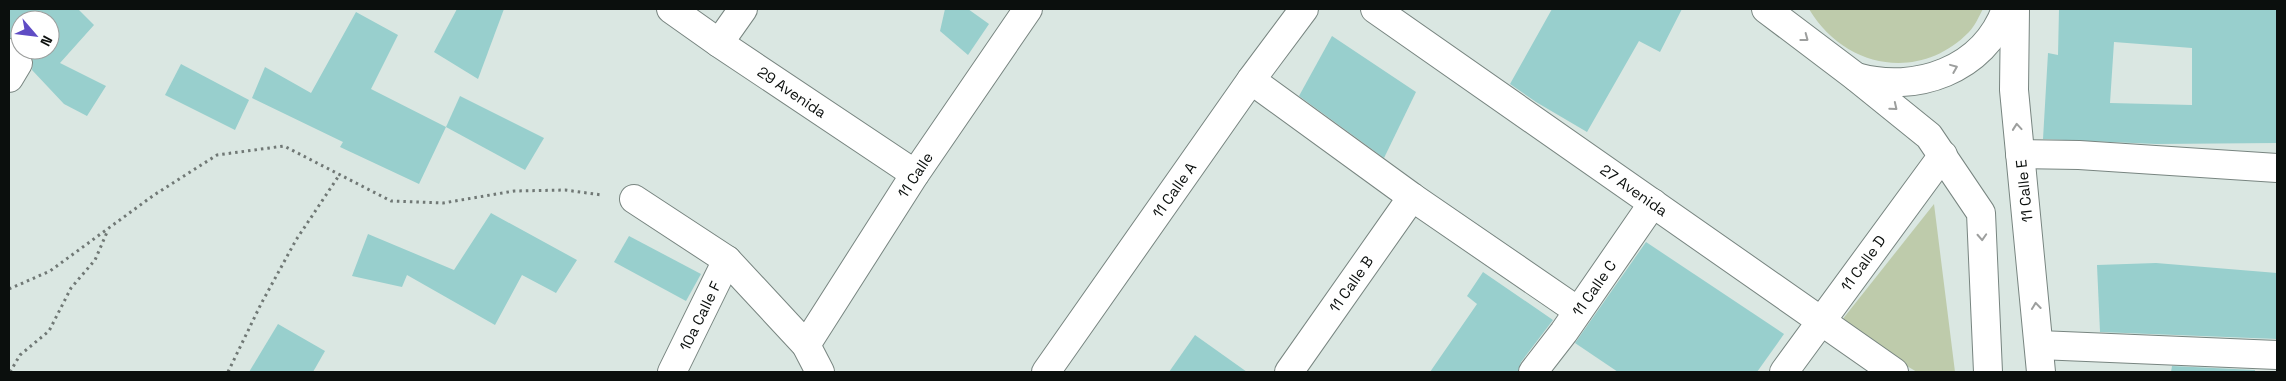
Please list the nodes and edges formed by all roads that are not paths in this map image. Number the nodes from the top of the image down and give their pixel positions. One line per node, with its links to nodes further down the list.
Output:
1 (671, 9): 9 (street, 29 Avenida)
2 (743, 9): 9 (street)
3 (1028, 9): 15 (street, 11 Calle)
4 (1304, 9): 11 (street, 11 Calle A)
5 (1375, 9): 18 (street, 27 Avenida)
6 (1766, 9): 10 (street, one-way to 10)
7 (2006, 9): 10 (street, one-way to 7)
8 (2015, 9): 12 (street, 11 Calle E, one-way to 8)
9 (718, 44): 15 (street, 29 Avenida)
10 (1856, 76): 13 (street, one-way to 13)
11 (1251, 80): 16 (street); 27 (street, 11 Calle A)
12 (2020, 154): 14 (street); 23 (street, 11 Calle E, one-way to 12)
13 (1943, 155): 21 (street, 11 Calle D); 32 (street, one-way to 32)
14 (2277, 168)
15 (915, 174): 22 (street, 11 Calle)
16 (1412, 196): 20 (street); 28 (street, 11 Calle B)
17 (634, 199): 19 (street)
18 (1653, 203): 20 (street, 11 Calle C); 21 (street, 27 Avenida)
19 (727, 260): 22 (street); 25 (street, 10a Calle F)
20 (1578, 312): 29 (street, 11 Calle C)
21 (1820, 322): 30 (street, 11 Calle D); 31 (street, 27 Avenida)
22 (806, 345): 26 (street)
23 (2039, 345): 24 (street); 33 (street, 11 Calle E)
24 (2277, 355)
25 (672, 372)
26 (820, 372)
27 (1046, 372)
28 (1289, 372)
29 (1533, 372)
30 (1784, 372)
31 (1894, 372)
32 (1988, 372)
33 (2041, 372)

